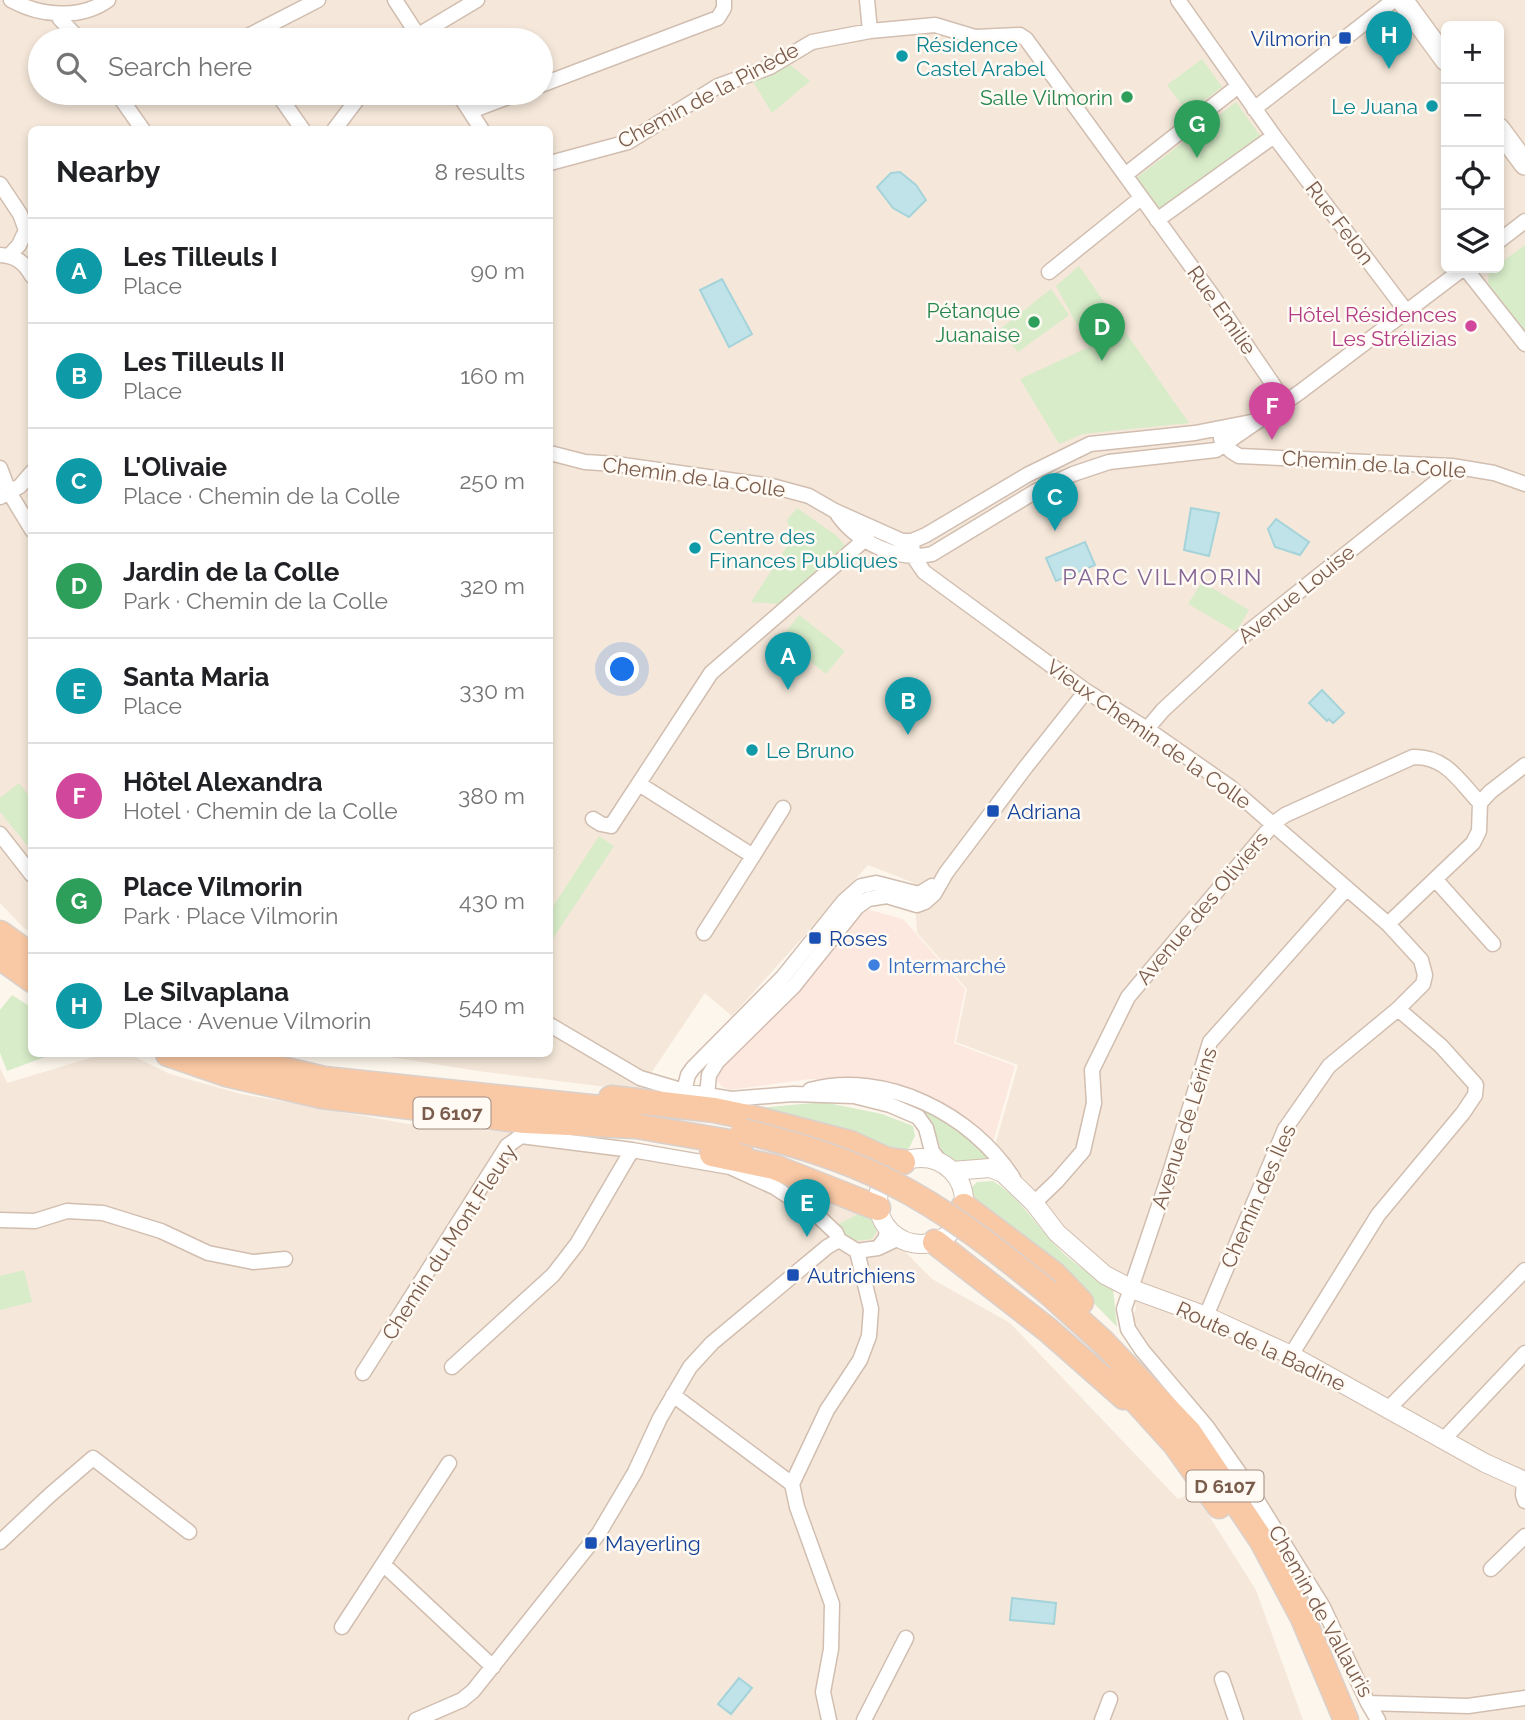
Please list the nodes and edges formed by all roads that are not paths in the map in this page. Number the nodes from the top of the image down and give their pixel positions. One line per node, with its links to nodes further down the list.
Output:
1 (10, 0): 12 (street)
2 (108, 0): 11 (street)
3 (318, 0): 15 (street)
4 (395, 0): 16 (street)
5 (477, 0): 17 (street)
6 (723, 0): 20 (street)
7 (867, 0): 18 (street)
8 (1178, 0): 21 (street, Rue Felon)
9 (1394, 0): 27 (street)
10 (1402, 0): 19 (main road)
11 (81, 13): 12 (street); 14 (street)
12 (58, 14): 13 (street)
13 (68, 28)
14 (80, 28)
15 (264, 28)
16 (410, 28)
17 (432, 28)
18 (870, 31): 35 (street, Chemin de la Pinède); 37 (street, Chemin de la Pinède)
19 (1441, 53)
20 (553, 80)
21 (1237, 87): 27 (street, Rue Felon); 37 (street)
22 (125, 105): 29 (street)
23 (285, 105): 30 (street)
24 (353, 105): 31 (street)
25 (467, 105): 28 (street)
26 (487, 105): 28 (street)
27 (1254, 109): 33 (street, Rue Felon)
28 (471, 111): 32 (street)
29 (139, 126)
30 (300, 126)
31 (337, 126)
32 (480, 126)
33 (1274, 136): 40 (street); 48 (street, Rue Felon)
34 (1504, 136): 36 (main road)
35 (553, 162)
36 (1525, 164)
37 (1125, 175): 39 (street, Rue Emilie)
38 (0, 184): 43 (street)
39 (1141, 198): 40 (street, Rue Emilie); 45 (street)
40 (1157, 220): 50 (street, Rue Emilie)
41 (1525, 221): 42 (street)
42 (1504, 237)
43 (5, 255): 44 (street)
44 (28, 270)
45 (1049, 272)
46 (1458, 273): 48 (street)
47 (1469, 273): 49 (street)
48 (1406, 311): 50 (street)
49 (1525, 344)
50 (1285, 402): 51 (street)
51 (1256, 421): 52 (street); 54 (street)
52 (1213, 430): 53 (street); 54 (street, Chemin de la Colle)
53 (1195, 433): 56 (street); 57 (street)
54 (1225, 444): 56 (street); 58 (street, Chemin de la Colle)
55 (553, 454): 65 (street, Chemin de la Colle)
56 (1196, 454): 60 (street)
57 (1064, 456): 60 (street); 66 (street)
58 (1452, 466): 62 (street, Chemin de la Colle); 69 (street, Avenue Louise)
59 (0, 468): 63 (street)
60 (1073, 474): 67 (street)
61 (28, 477): 63 (street)
62 (1525, 484)
63 (5, 495): 64 (street)
64 (28, 525)
65 (868, 532): 66 (street, Chemin de la Colle); 67 (street, Chemin de la Colle); 71 (street)
66 (912, 541): 67 (street)
67 (913, 556): 68 (street, Vieux Chemin de la Colle)
68 (1086, 691): 69 (street, Vieux Chemin de la Colle); 89 (street)
69 (1147, 729): 75 (street, Vieux Chemin de la Colle)
70 (1525, 765): 72 (street)
71 (639, 784): 74 (street); 77 (street)
72 (1480, 803): 75 (street, Avenue des Oliviers); 79 (street)
73 (783, 808): 77 (street)
74 (593, 819)
75 (1274, 823): 80 (street, Vieux Chemin de la Colle); 103 (street, Avenue des Oliviers)
76 (0, 834): 78 (street)
77 (753, 856): 83 (street)
78 (28, 870)
79 (1435, 879): 81 (street); 84 (street)
80 (1346, 889): 81 (street, Vieux Chemin de la Colle); 111 (street, Avenue de Lérins)
81 (1388, 924): 87 (street, Vieux Chemin de la Colle)
82 (0, 933): 85 (highway)
83 (704, 933)
84 (1493, 944)
85 (28, 953)
86 (0, 957): 88 (highway)
87 (1421, 960): 90 (street, Chemin des Îles)
88 (28, 977)
89 (789, 982): 94 (street); 96 (street)
90 (1398, 1009): 112 (street, Chemin des Îles); 114 (street)
91 (553, 1028): 94 (street, Route de la Badine)
92 (177, 1057): 97 (highway, D 6107)
93 (232, 1057): 97 (highway, D 6107)
94 (684, 1091): 96 (street, Route de la Badine)
95 (793, 1094): 96 (street, Route de la Badine); 98 (street, Route de la Badine); 102 (street, Route de la Badine)
96 (706, 1095)
97 (524, 1110): 100 (highway); 105 (highway); 119 (highway, D 6107)
98 (930, 1139): 100 (street); 101 (street, Route de la Badine)
99 (632, 1150): 106 (street); 115 (street); 116 (street, Chemin du Mont Fleury)
100 (912, 1160): 101 (street); 105 (street)
101 (954, 1181): 102 (street, Route de la Badine); 107 (street); 119 (highway)
102 (1017, 1185): 103 (street, Route de la Badine)
103 (1034, 1203): 111 (street, Route de la Badine)
104 (0, 1220): 109 (street)
105 (888, 1225): 107 (street); 108 (street)
106 (839, 1240): 108 (street); 117 (street)
107 (935, 1242): 119 (highway)
108 (857, 1251): 123 (street)
109 (285, 1259)
110 (1523, 1274): 118 (street)
111 (1132, 1289): 112 (street, Route de la Badine); 136 (street, Chemin de Vallauris)
112 (1206, 1316): 114 (street, Route de la Badine)
113 (1525, 1353): 120 (street)
114 (1291, 1355): 118 (street, Route de la Badine)
115 (452, 1367)
116 (363, 1373)
117 (673, 1395): 123 (street); 132 (street)
118 (1388, 1409): 120 (street, Route de la Badine)
119 (1182, 1438): 142 (highway, D 6107); 143 (highway, D 6107)
120 (1443, 1440): 122 (street, Route de la Badine)
121 (449, 1463): 128 (street)
122 (1525, 1481): 124 (street)
123 (792, 1484): 138 (street)
124 (1525, 1501)
125 (189, 1532): 127 (street)
126 (1525, 1536): 129 (street)
127 (0, 1542)
128 (383, 1564): 130 (street); 132 (street)
129 (1491, 1569)
130 (342, 1627)
131 (906, 1638): 139 (street)
132 (493, 1667): 137 (street)
133 (1222, 1679): 141 (street)
134 (1525, 1698): 136 (street, Chemin de Vallauris)
135 (1110, 1699): 140 (street)
136 (1368, 1703): 144 (street)
137 (416, 1720)
138 (829, 1720)
139 (864, 1720)
140 (1102, 1720)
141 (1236, 1720)
142 (1329, 1720)
143 (1346, 1720)
144 (1378, 1720)

